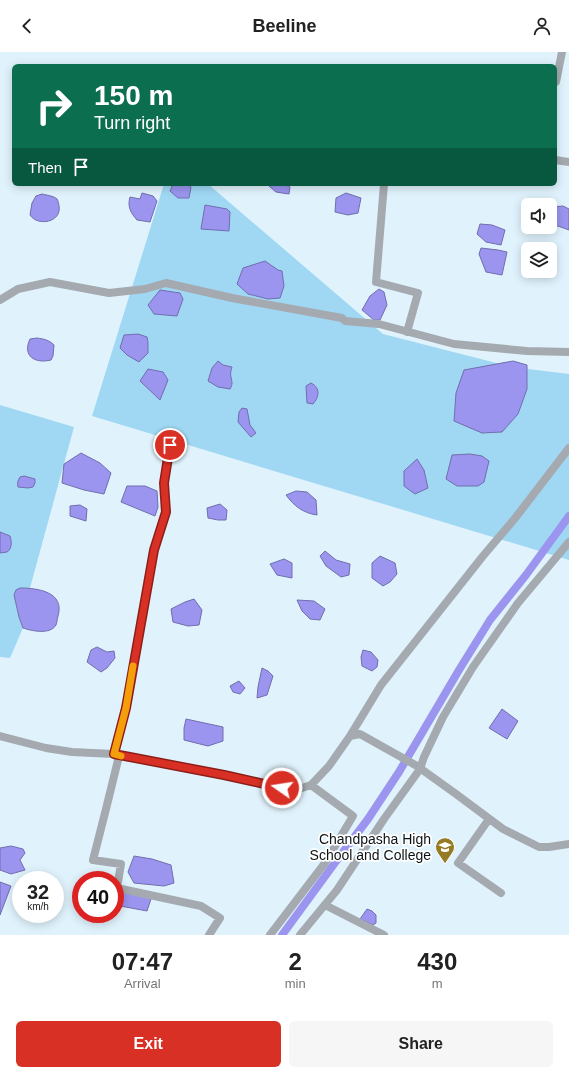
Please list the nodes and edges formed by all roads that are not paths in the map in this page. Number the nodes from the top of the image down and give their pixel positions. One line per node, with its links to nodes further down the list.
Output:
1 (562, 52): 2 (street)
2 (557, 77)
3 (557, 160): 4 (street)
4 (569, 162)
5 (384, 186): 7 (street)
6 (0, 300): 7 (street)
7 (407, 332): 8 (street)
8 (569, 352)
9 (172, 432): 14 (street)
10 (569, 448): 13 (street)
11 (569, 542): 15 (street)
12 (0, 736): 14 (street)
13 (350, 736): 15 (street); 16 (street)
14 (116, 755): 16 (street); 22 (street)
15 (418, 767): 17 (street); 20 (street)
16 (311, 785): 23 (street)
17 (490, 819): 18 (street); 19 (street)
18 (569, 844)
19 (502, 893)
20 (325, 905): 21 (street); 24 (street)
21 (371, 932): 25 (street)
22 (209, 935)
23 (270, 935)
24 (300, 935)
25 (384, 935)

